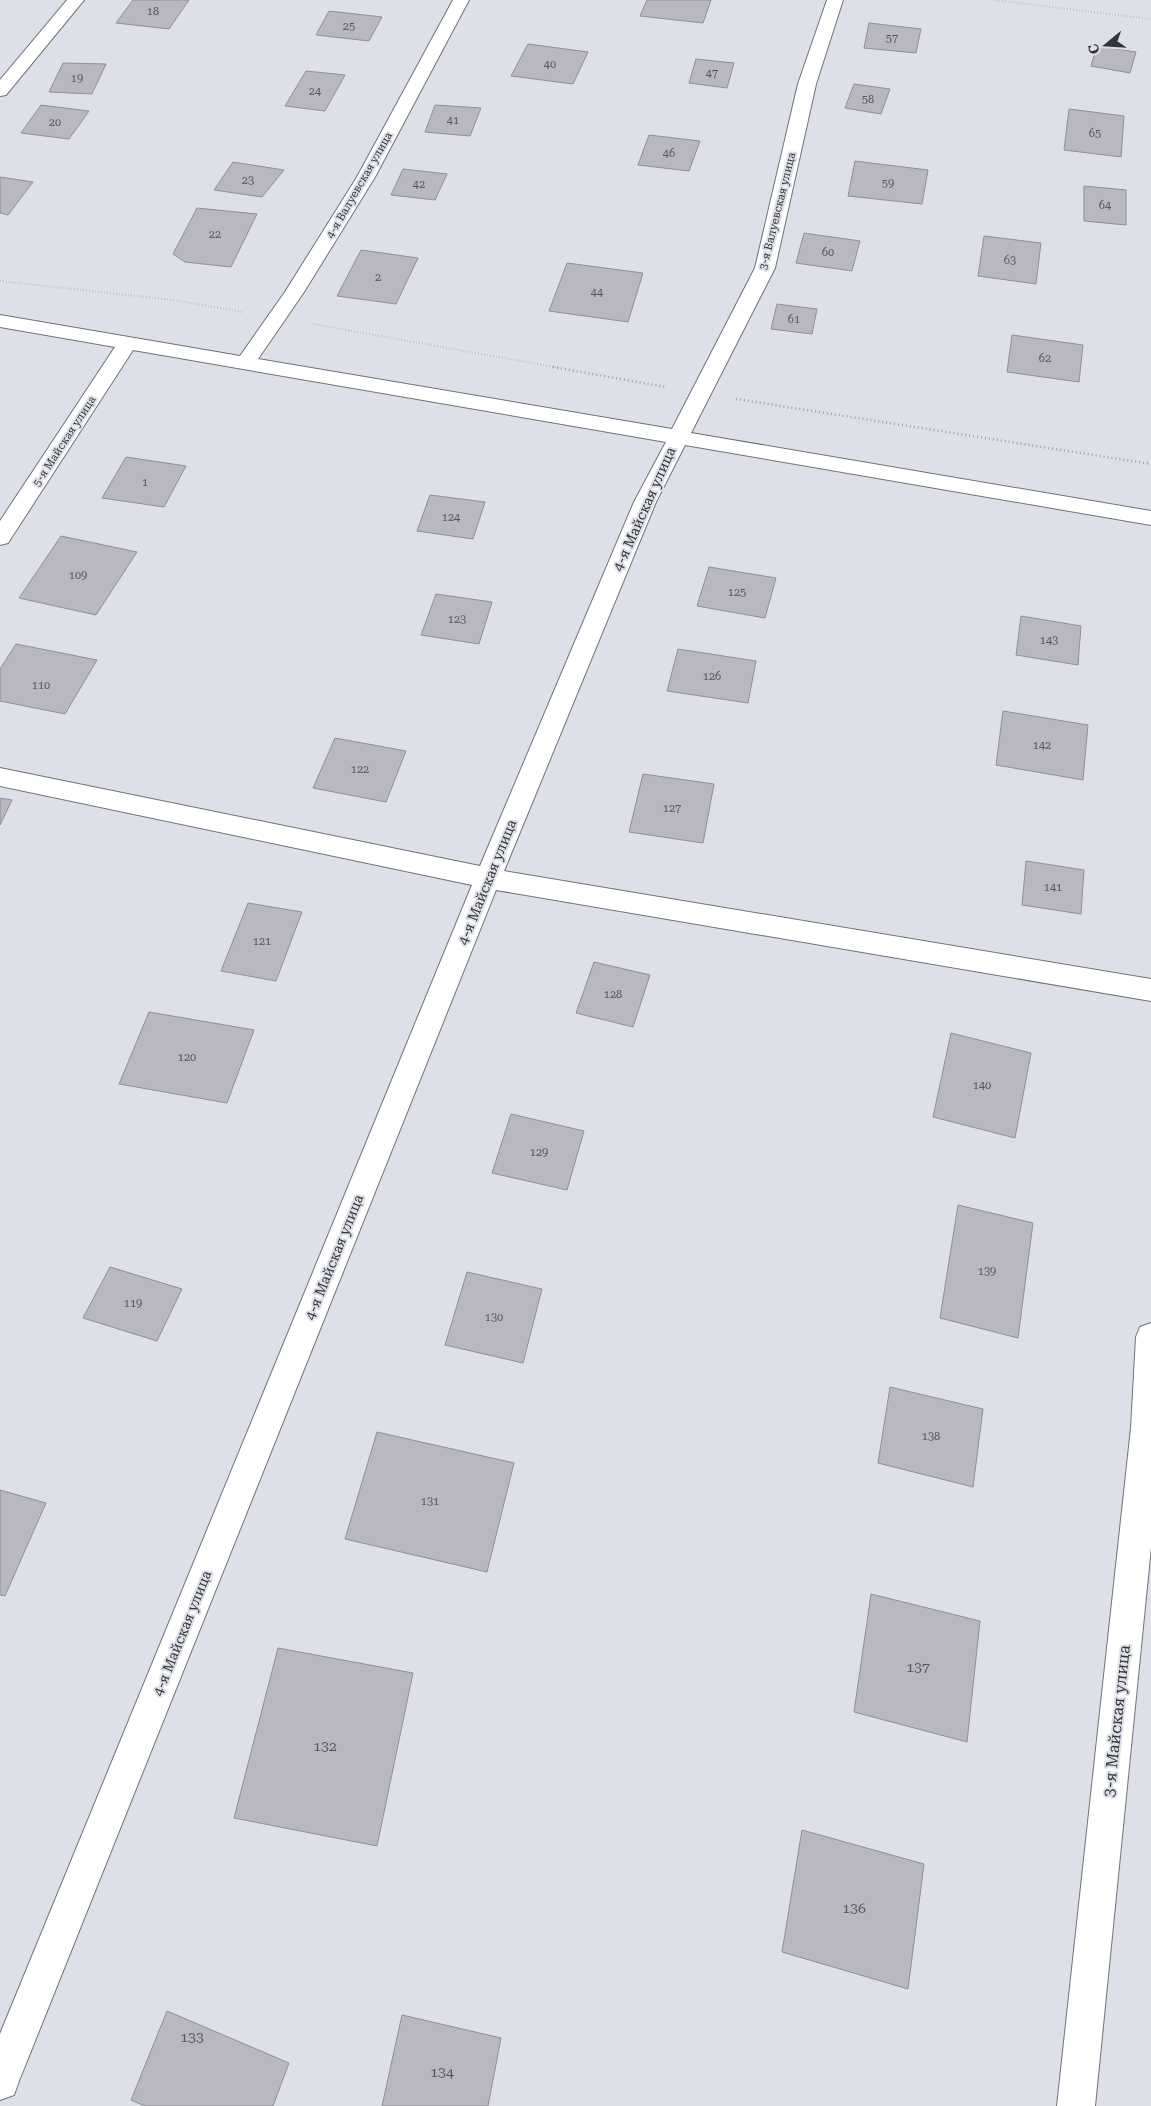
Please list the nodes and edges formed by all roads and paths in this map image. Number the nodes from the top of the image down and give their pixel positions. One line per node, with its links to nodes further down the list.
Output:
1 (76, 0): 6 (street)
2 (461, 0): 8 (street, 4-я Валуевская улица)
3 (835, 0): 12 (street, 3-я Валуевская улица)
4 (993, 0): 5 (path)
5 (1151, 19)
6 (0, 91)
7 (0, 281): 8 (path)
8 (277, 317): 11 (street, 4-я Валуевская улица); 12 (path)
9 (0, 321): 10 (street)
10 (127, 343): 11 (street); 16 (street, 5-я Майская улица)
11 (245, 363): 13 (street)
12 (700, 393): 13 (street, 3-я Валуевская улица); 14 (path)
13 (677, 437): 15 (street); 18 (street, 4-я Майская улица)
14 (1151, 464)
15 (1151, 518)
16 (0, 538)
17 (0, 777): 18 (street)
18 (488, 878): 19 (street); 21 (street, 4-я Майская улица)
19 (1151, 990)
20 (1151, 1336): 22 (street, 3-я Майская улица)
21 (0, 2081)
22 (1076, 2106)

